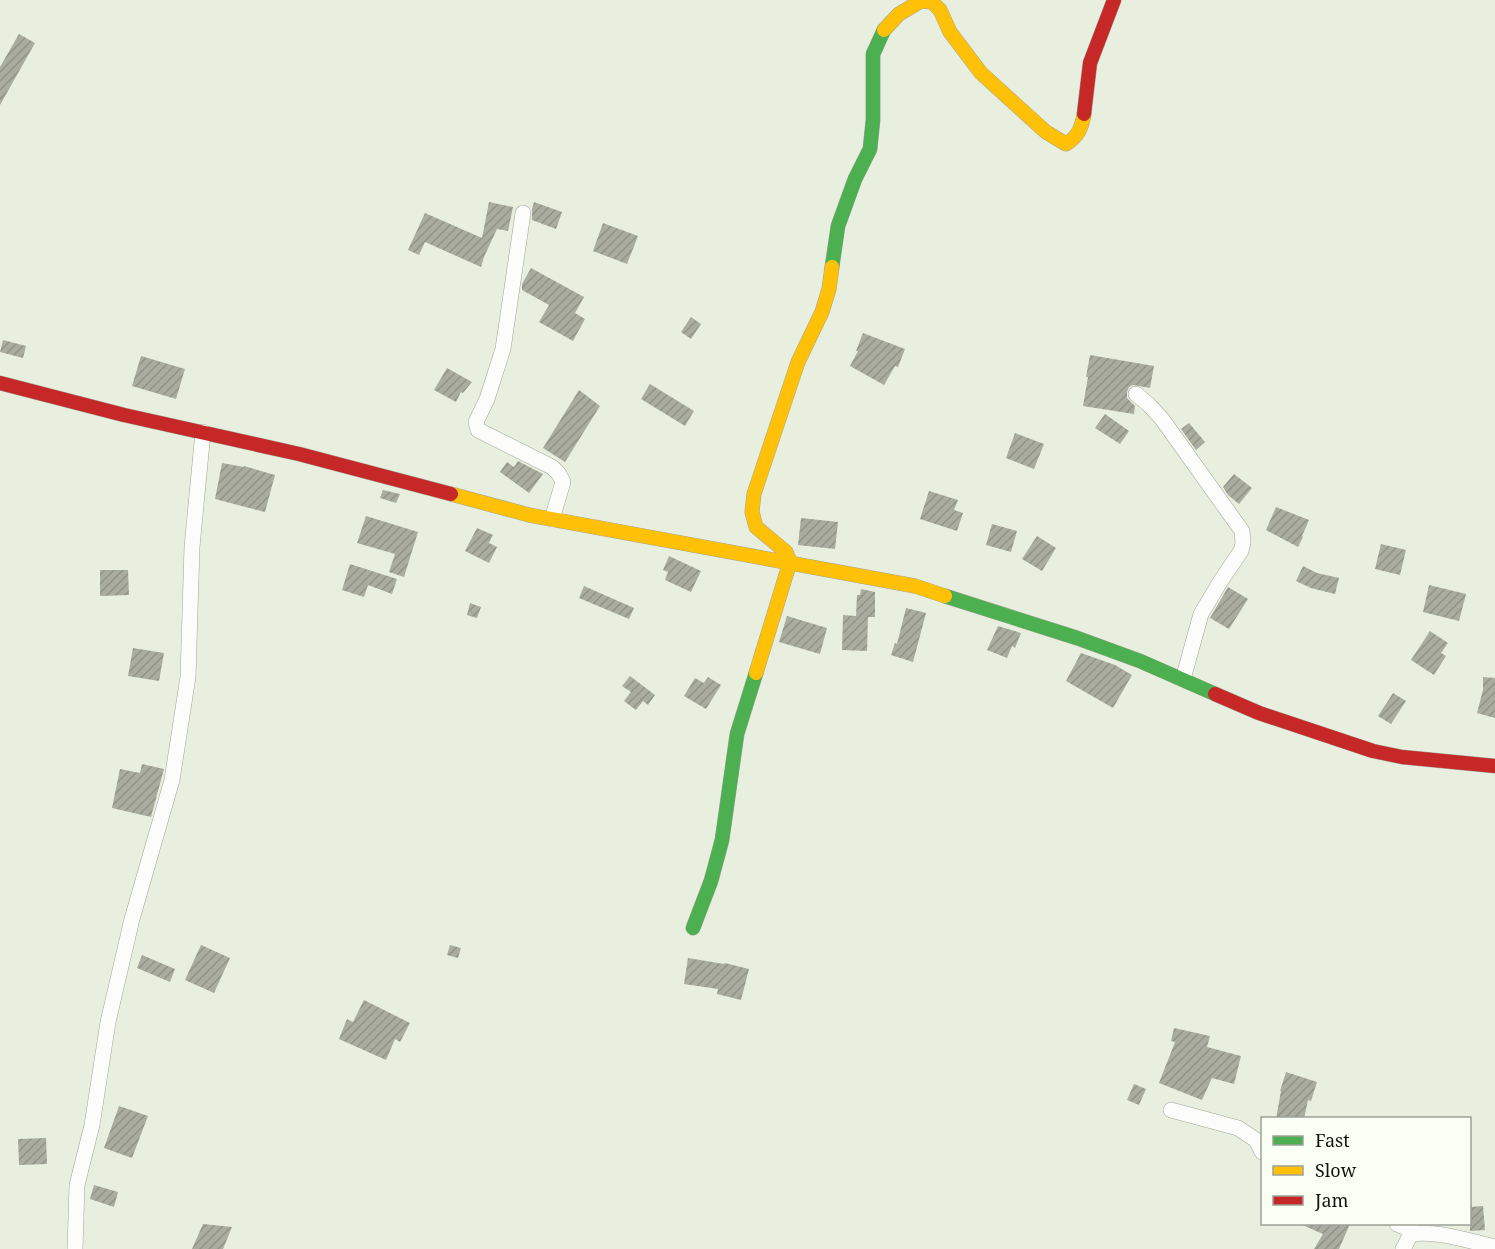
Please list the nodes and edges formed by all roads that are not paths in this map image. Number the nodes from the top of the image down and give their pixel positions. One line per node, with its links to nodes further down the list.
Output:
1 (1114, 0): 7 (street)
2 (523, 213): 6 (street)
3 (0, 384): 5 (street)
4 (1136, 394): 8 (street)
5 (203, 432): 6 (street); 16 (street)
6 (552, 519): 7 (street)
7 (790, 562): 8 (street); 10 (street)
8 (1183, 679): 9 (street)
9 (1495, 766)
10 (693, 928)
11 (1171, 1110): 12 (street)
12 (1261, 1149)
13 (1399, 1225): 14 (street)
14 (1417, 1233): 15 (street); 17 (street)
15 (1495, 1247)
16 (75, 1249)
17 (1403, 1249)

